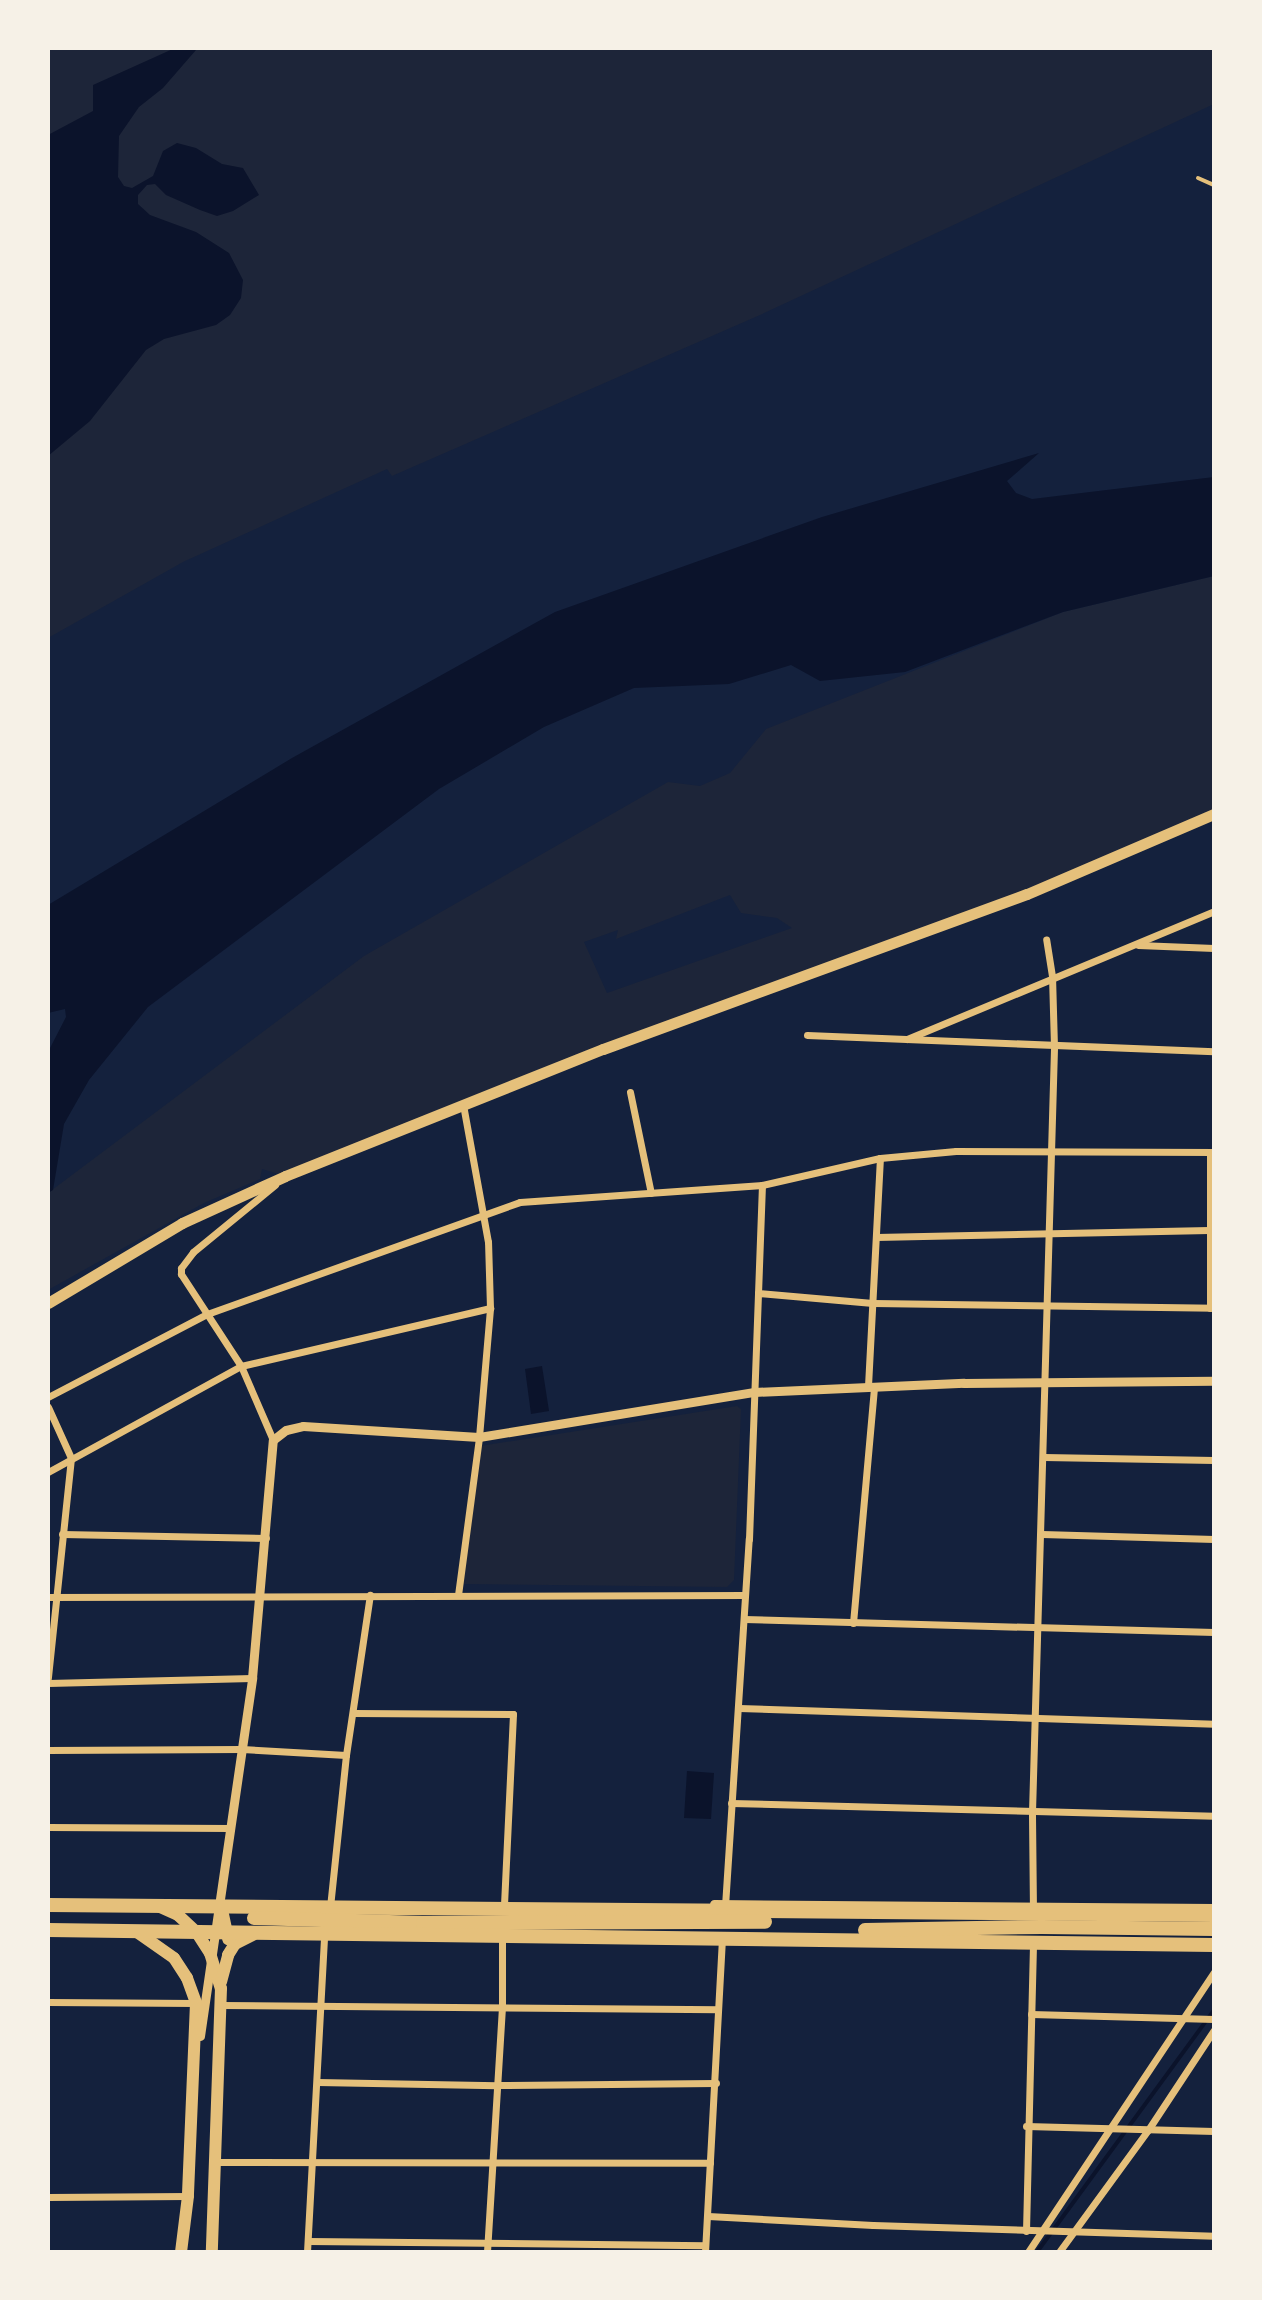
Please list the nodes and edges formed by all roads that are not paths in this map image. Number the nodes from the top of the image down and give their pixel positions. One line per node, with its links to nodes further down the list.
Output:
1 (1198, 178): 2 (lane)
2 (1214, 185)
3 (1214, 814): 14 (main road)
4 (1214, 911): 6 (street)
5 (1046, 939): 8 (street)
6 (1136, 945): 7 (street); 8 (street)
7 (1214, 948)
8 (1052, 976): 10 (street); 11 (street)
9 (807, 1035): 10 (street)
10 (905, 1040): 11 (street)
11 (1054, 1047): 12 (street); 15 (street)
12 (1214, 1051)
13 (630, 1092): 20 (street)
14 (463, 1104): 18 (main road); 21 (street)
15 (1051, 1150): 16 (street); 17 (street); 23 (street)
16 (1212, 1152): 22 (street)
17 (880, 1158): 19 (street); 24 (street)
18 (285, 1176): 26 (main road); 31 (street)
19 (762, 1185): 20 (street); 25 (street)
20 (651, 1193): 21 (street)
21 (484, 1215): 29 (street); 31 (street)
22 (1209, 1230): 23 (street); 30 (street)
23 (1049, 1236): 24 (street); 28 (street)
24 (876, 1237): 27 (street)
25 (758, 1293): 27 (street); 36 (street)
26 (48, 1303)
27 (873, 1303): 28 (street); 35 (street)
28 (1046, 1306): 30 (street); 33 (street)
29 (490, 1308): 32 (street); 39 (street)
30 (1212, 1308)
31 (207, 1314): 32 (street); 37 (street)
32 (241, 1366): 40 (street); 42 (street)
33 (1043, 1381): 34 (street); 35 (street); 41 (street)
34 (1214, 1381)
35 (871, 1386): 36 (street); 55 (street)
36 (754, 1392): 39 (street); 52 (street)
37 (48, 1397)
38 (48, 1407): 42 (street)
39 (479, 1437): 40 (street); 51 (street)
40 (273, 1440): 47 (street)
41 (1044, 1457): 43 (street); 46 (street)
42 (71, 1458): 44 (street); 45 (street)
43 (1214, 1460)
44 (48, 1472)
45 (62, 1534): 47 (street); 53 (street)
46 (1042, 1534): 48 (street); 56 (street)
47 (266, 1538): 49 (street)
48 (1214, 1539)
49 (262, 1595): 50 (street); 53 (street); 59 (street)
50 (370, 1595): 51 (street); 62 (street)
51 (458, 1595): 52 (street)
52 (745, 1595): 54 (street)
53 (51, 1597): 58 (street)
54 (744, 1619): 55 (street); 61 (street)
55 (853, 1623): 56 (street)
56 (1038, 1627): 57 (street); 63 (street)
57 (1214, 1632)
58 (48, 1670): 60 (street)
59 (252, 1678): 60 (street); 65 (street)
60 (48, 1681)
61 (739, 1708): 63 (street); 68 (street)
62 (353, 1713): 67 (street); 80 (street)
63 (1036, 1719): 64 (street); 69 (street)
64 (1214, 1724)
65 (242, 1749): 66 (street); 67 (street); 72 (street)
66 (48, 1750)
67 (346, 1755): 79 (street)
68 (731, 1803): 69 (street); 75 (street)
69 (1032, 1812): 70 (street); 82 (street)
70 (1214, 1816)
71 (48, 1827): 72 (street)
72 (230, 1828): 85 (street)
73 (48, 1898): 74 (highway)
74 (127, 1903): 76 (highway); 82 (highway); 83 (highway); 85 (street); 85 (highway)
75 (725, 1904): 80 (street); 82 (street); 92 (street)
76 (48, 1905)
77 (1114, 1905): 81 (street); 82 (highway)
78 (255, 1907): 79 (street); 85 (street); 85 (street)
79 (330, 1907): 80 (street)
80 (504, 1907)
81 (1214, 1908)
82 (1033, 1909): 93 (street)
83 (1214, 1915)
84 (1214, 1929): 91 (highway)
85 (215, 1930): 87 (highway); 88 (highway); 95 (highway); 97 (highway); 109 (street)
86 (48, 1931): 87 (highway); 91 (highway)
87 (137, 1932): 99 (highway)
88 (253, 1935): 89 (street); 95 (highway)
89 (324, 1936): 90 (street); 100 (street)
90 (502, 1938): 92 (street); 102 (street)
91 (705, 1938): 94 (highway)
92 (721, 1941): 93 (street); 103 (street)
93 (1033, 1942): 94 (street); 104 (street)
94 (1214, 1945)
95 (228, 1955): 97 (highway)
96 (1214, 1972): 105 (street)
97 (221, 1988): 101 (highway)
98 (48, 2002): 99 (street)
99 (196, 2003): 109 (highway)
100 (321, 2003): 101 (street); 102 (street); 108 (street)
101 (222, 2005): 116 (highway)
102 (502, 2006): 103 (street); 111 (street)
103 (718, 2009): 110 (street)
104 (1031, 2014): 105 (street); 112 (street)
105 (1185, 2019): 106 (street); 113 (street)
106 (1214, 2019)
107 (1214, 2030): 114 (street)
108 (317, 2082): 111 (street); 117 (street)
109 (193, 2083): 120 (highway)
110 (716, 2083): 111 (street); 118 (street)
111 (497, 2085): 119 (street)
112 (1026, 2126): 113 (street); 123 (street)
113 (1108, 2127): 114 (street); 124 (street)
114 (1148, 2130): 115 (street); 125 (street)
115 (1214, 2131)
116 (217, 2162): 117 (street); 131 (highway)
117 (313, 2162): 119 (street); 127 (street)
118 (710, 2163): 119 (street); 122 (street)
119 (493, 2165): 128 (street)
120 (188, 2196): 121 (street); 130 (highway)
121 (48, 2197)
122 (708, 2216): 123 (street); 129 (street)
123 (1026, 2231): 124 (street)
124 (1043, 2231): 125 (street); 133 (street)
125 (1074, 2233): 126 (street); 134 (street)
126 (1214, 2236)
127 (308, 2241): 128 (street); 132 (street)
128 (488, 2247): 129 (street)
129 (705, 2249)
130 (181, 2252)
131 (212, 2252)
132 (307, 2252)
133 (1028, 2252)
134 (1059, 2252)

